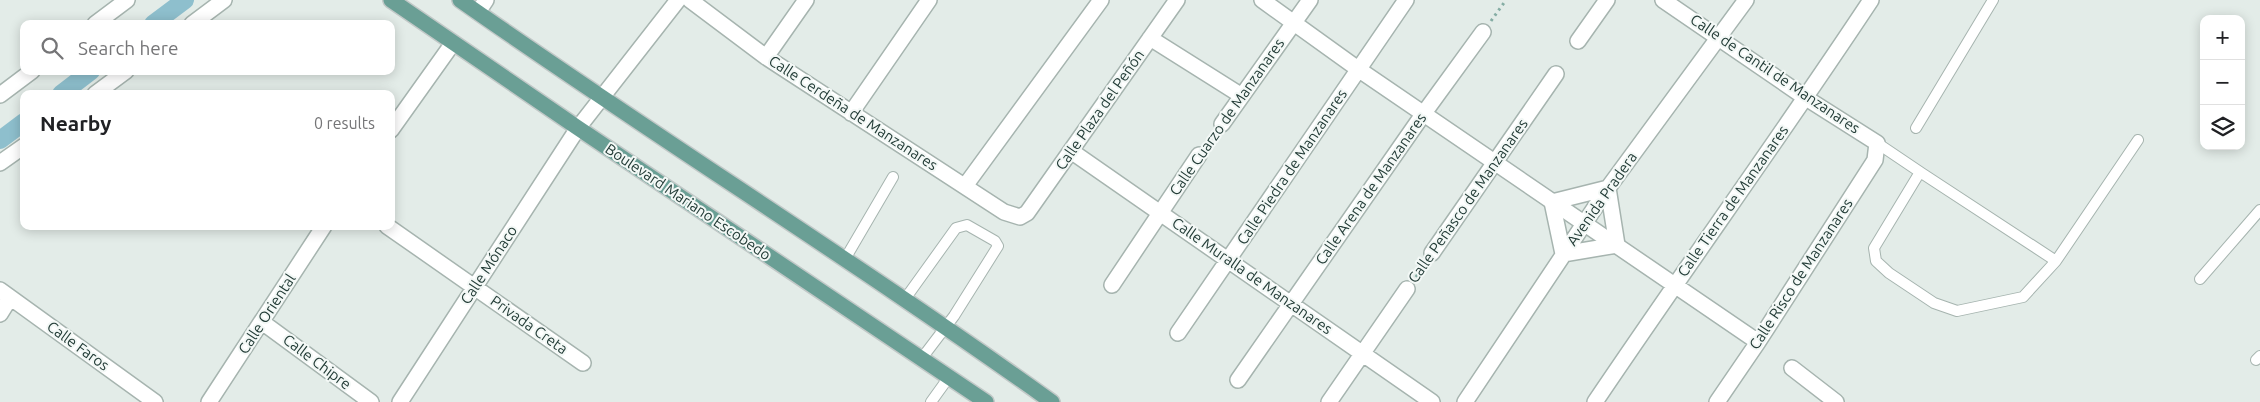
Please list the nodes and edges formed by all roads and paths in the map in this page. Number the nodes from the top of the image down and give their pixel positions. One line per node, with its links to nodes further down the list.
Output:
1 (127, 0): 21 (street)
2 (224, 0): 22 (street)
3 (391, 0): 28 (main road, Boulevard Mariano Escobedo)
4 (460, 0): 20 (main road)
5 (678, 0): 37 (street, Calle Mónaco)
6 (690, 0): 29 (street, Calle Cerdeña de Manzanares)
7 (806, 0): 29 (street)
8 (929, 0): 39 (street)
9 (1101, 0): 54 (street)
10 (1176, 0): 26 (street, Calle Plaza del Peñón)
11 (1262, 0): 23 (street)
12 (1310, 0): 23 (street, Calle Cuarzo de Manzanares)
13 (1406, 0): 30 (street, Calle Piedra de Manzanares)
14 (1506, 0): 24 (path)
15 (1607, 0): 27 (street)
16 (1663, 0): 25 (street, Calle de Cantil de Manzanares)
17 (1746, 0): 25 (street, Avenida Pradera)
18 (1871, 0): 38 (street, Calle Tierra de Manzanares)
19 (1993, 0): 44 (lane)
20 (482, 6): 37 (main road)
21 (100, 20)
22 (197, 20)
23 (1294, 22): 30 (street); 36 (street, Calle Cuarzo de Manzanares)
24 (1483, 32): 40 (street, Calle Arena de Manzanares)
25 (1720, 37): 38 (street, Calle de Cantil de Manzanares); 55 (street, Avenida Pradera)
26 (1150, 38): 36 (street); 48 (street, Calle Plaza del Peñón)
27 (1578, 41)
28 (453, 43): 41 (street); 43 (main road, Boulevard Mariano Escobedo)
29 (766, 57): 39 (street, Calle Cerdeña de Manzanares)
30 (1358, 69): 40 (street); 67 (street, Calle Piedra de Manzanares)
31 (1556, 74): 50 (street, Calle Peñasco de Manzanares)
32 (27, 75): 35 (street)
33 (121, 75): 34 (street)
34 (100, 90)
35 (0, 95)
36 (1242, 96): 42 (street, Calle Cuarzo de Manzanares)
37 (603, 98): 43 (street, Calle Mónaco); 66 (main road)
38 (1806, 98): 46 (street, Calle de Cantil de Manzanares); 71 (street, Calle Tierra de Manzanares)
39 (851, 113): 54 (street, Calle Cerdeña de Manzanares)
40 (1424, 113): 50 (street); 76 (street, Calle Arena de Manzanares)
41 (395, 124)
42 (1222, 124)
43 (578, 128): 72 (street, Calle Mónaco); 83 (main road, Boulevard Mariano Escobedo)
44 (1916, 128)
45 (2138, 140): 68 (lane)
46 (1882, 146): 52 (lane); 81 (street, Calle Risco de Manzanares)
47 (20, 149): 51 (street)
48 (1071, 151): 58 (street, Calle Muralla de Manzanares); 59 (street, Calle Plaza del Peñón)
49 (1199, 155): 58 (street, Calle Cuarzo de Manzanares)
50 (1495, 162): 56 (street); 64 (street, Calle Peñasco de Manzanares)
51 (0, 163)
52 (1920, 172): 68 (lane); 68 (lane)
53 (893, 177): 66 (lane)
54 (966, 186): 59 (street, Calle Cerdeña de Manzanares)
55 (1608, 188): 56 (street); 60 (street, Avenida Pradera); 63 (street)
56 (1552, 202): 60 (street); 65 (street)
57 (2260, 210): 69 (lane)
58 (1160, 212): 67 (street, Calle Muralla de Manzanares); 70 (street, Calle Cuarzo de Manzanares)
59 (1020, 218)
60 (1585, 222): 63 (street); 65 (street, Avenida Pradera)
61 (321, 230): 78 (street, Calle Oriental)
62 (392, 230): 72 (street, Privada Creta)
63 (1617, 245): 65 (street); 71 (street)
64 (1432, 253): 73 (path, Calle Peñasco de Manzanares)
65 (1563, 254): 98 (street, Avenida Pradera)
66 (845, 259): 75 (main road)
67 (1230, 260): 76 (street, Calle Muralla de Manzanares); 80 (street, Calle Piedra de Manzanares)
68 (2056, 261)
69 (2200, 279)
70 (1112, 285)
71 (1674, 285): 81 (street); 99 (street, Calle Tierra de Manzanares)
72 (474, 287): 84 (street, Privada Creta); 92 (street, Calle Mónaco)
73 (1407, 289): 82 (street, Calle Peñasco de Manzanares)
74 (5, 294): 77 (street); 89 (street, Calle Faros)
75 (905, 299): 79 (main road); 79 (lane)
76 (1292, 303): 82 (street, Calle Muralla de Manzanares); 87 (street, Calle Arena de Manzanares)
77 (0, 314)
78 (262, 322): 90 (street, Calle Oriental); 91 (street, Calle Chipre)
79 (946, 326): 83 (lane); 95 (main road)
80 (1178, 333)
81 (1758, 342): 100 (street, Calle Risco de Manzanares)
82 (1363, 353): 96 (street, Calle Peñasco de Manzanares); 97 (street, Calle Muralla de Manzanares)
83 (922, 358): 86 (main road, Boulevard Mariano Escobedo)
84 (584, 364)
85 (1792, 368): 88 (street)
86 (949, 377): 93 (lane); 94 (main road, Boulevard Mariano Escobedo)
87 (1238, 380)
88 (1818, 397): 101 (street)
89 (146, 399)
90 (210, 402)
91 (371, 402)
92 (400, 402)
93 (931, 402)
94 (986, 402)
95 (1052, 402)
96 (1329, 402)
97 (1432, 402)
98 (1465, 402)
99 (1595, 402)
100 (1717, 402)
101 (1836, 402)

